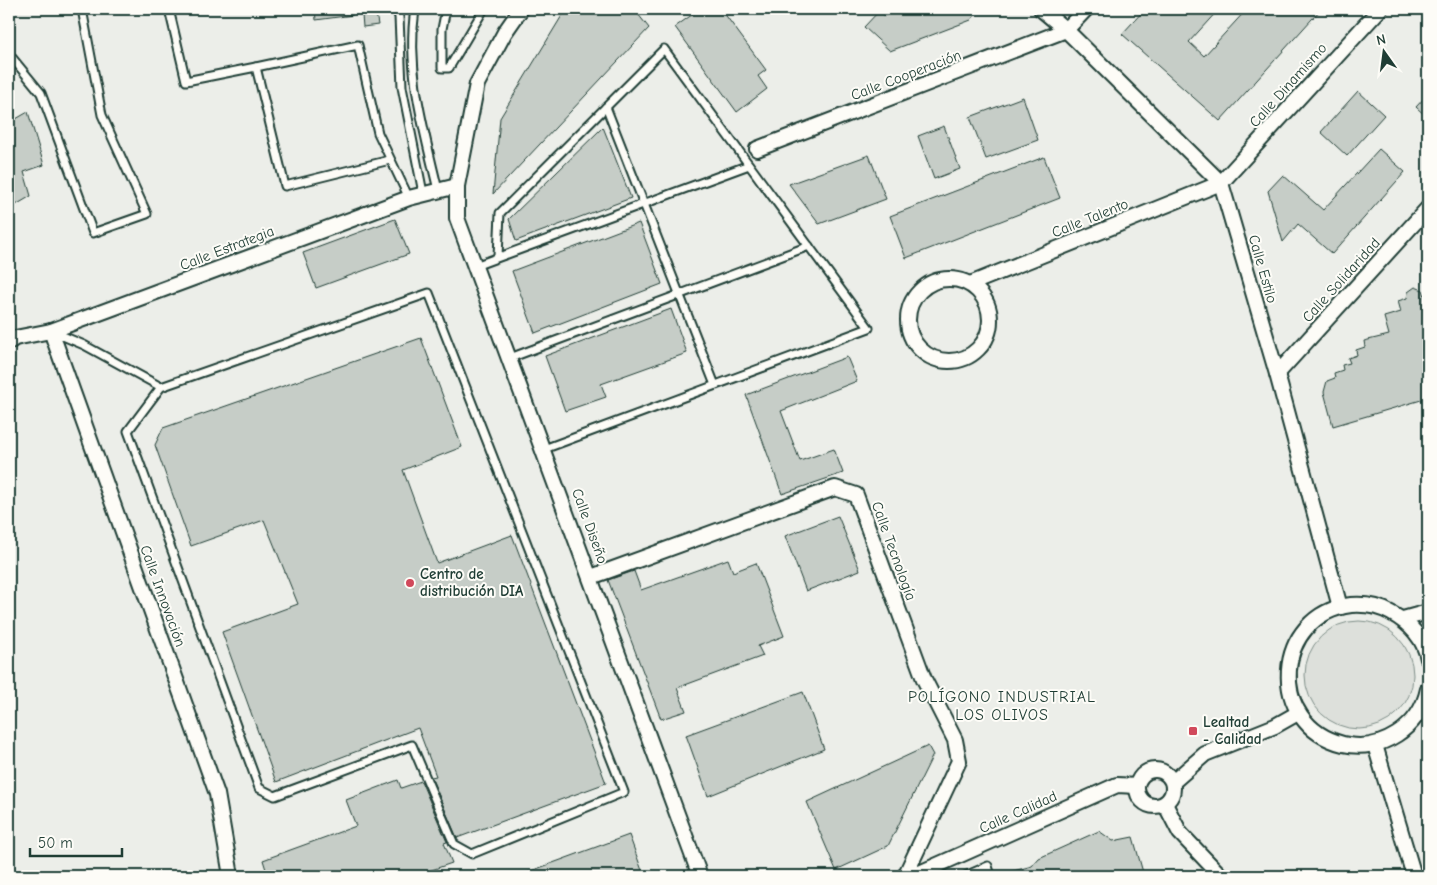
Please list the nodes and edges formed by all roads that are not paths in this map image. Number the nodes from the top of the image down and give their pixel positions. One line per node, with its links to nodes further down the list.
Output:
1 (82, 9): 12 (lane)
2 (169, 9): 13 (lane)
3 (396, 9): 21 (lane)
4 (415, 9): 20 (lane)
5 (446, 9): 6 (lane)
6 (484, 9)
7 (521, 9): 19 (street, Calle Diseño)
8 (1041, 9): 11 (street, Calle Estilo)
9 (1086, 9): 11 (street)
10 (1380, 9): 18 (street, Calle Dinamismo)
11 (1066, 30): 15 (street, Calle Cooperación); 18 (street, Calle Estilo)
12 (9, 54)
13 (256, 67): 16 (lane); 16 (lane)
14 (606, 107): 17 (lane); 23 (lane); 26 (lane)
15 (757, 149)
16 (390, 160): 22 (lane)
17 (749, 165): 23 (lane); 25 (lane)
18 (1221, 183): 28 (street, Calle Talento); 33 (street, Calle Estilo)
19 (457, 186): 20 (street, Calle Estrategia); 27 (street, Calle Diseño)
20 (438, 190): 21 (street, Calle Estrategia)
21 (423, 193): 22 (street, Calle Estrategia)
22 (408, 198): 30 (street, Calle Estrategia)
23 (644, 203): 26 (lane); 29 (lane)
24 (1428, 208): 33 (street, Calle Solidaridad)
25 (809, 246): 29 (lane); 34 (lane)
26 (498, 256): 27 (lane)
27 (475, 266): 32 (street, Calle Diseño)
28 (970, 284): 28 (street)
29 (679, 294): 32 (lane); 34 (lane)
30 (51, 331): 31 (street, Calle Estrategia); 35 (lane); 48 (street, Calle Innovación)
31 (9, 342)
32 (510, 358): 36 (street, Calle Diseño)
33 (1277, 374): 38 (street, Calle Estilo)
34 (715, 385): 36 (lane)
35 (162, 387): 35 (lane)
36 (544, 449): 37 (street, Calle Diseño)
37 (592, 577): 49 (street, Calle Diseño); 50 (street, Calle Tecnología)
38 (1340, 607): 40 (street); 43 (street)
39 (1428, 612): 40 (street)
40 (1403, 619): 41 (street)
41 (1428, 659)
42 (1427, 697): 44 (street)
43 (1298, 713): 44 (street); 45 (street)
44 (1375, 745): 55 (street)
45 (1173, 782): 46 (street); 47 (street)
46 (1137, 786): 47 (street); 51 (street, Calle Calidad)
47 (1165, 804): 54 (street)
48 (231, 876)
49 (700, 876)
50 (906, 876)
51 (913, 876)
52 (965, 876): 53 (lane)
53 (991, 876)
54 (1222, 876)
55 (1414, 876)

